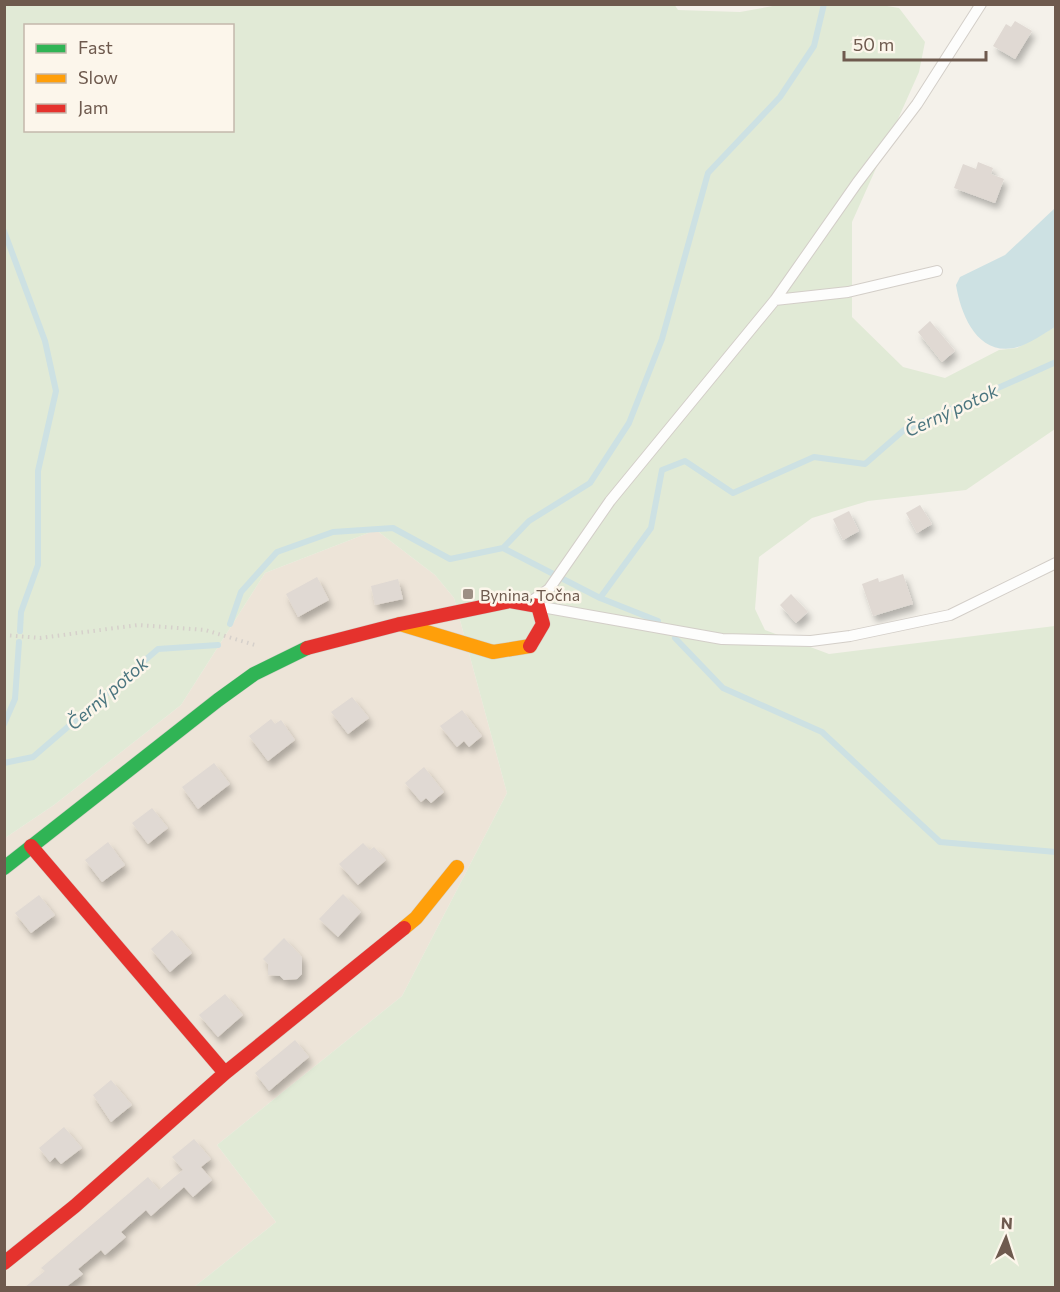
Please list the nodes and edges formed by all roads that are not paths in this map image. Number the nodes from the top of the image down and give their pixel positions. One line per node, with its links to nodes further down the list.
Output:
1 (981, 4): 3 (lane)
2 (937, 271): 3 (lane)
3 (775, 300): 5 (lane)
4 (1056, 563): 5 (lane)
5 (533, 605): 6 (street); 6 (street)
6 (399, 624): 7 (street)
7 (31, 846): 9 (street); 10 (street)
8 (457, 867): 10 (street)
9 (4, 868)
10 (225, 1073): 11 (street)
11 (4, 1263)

